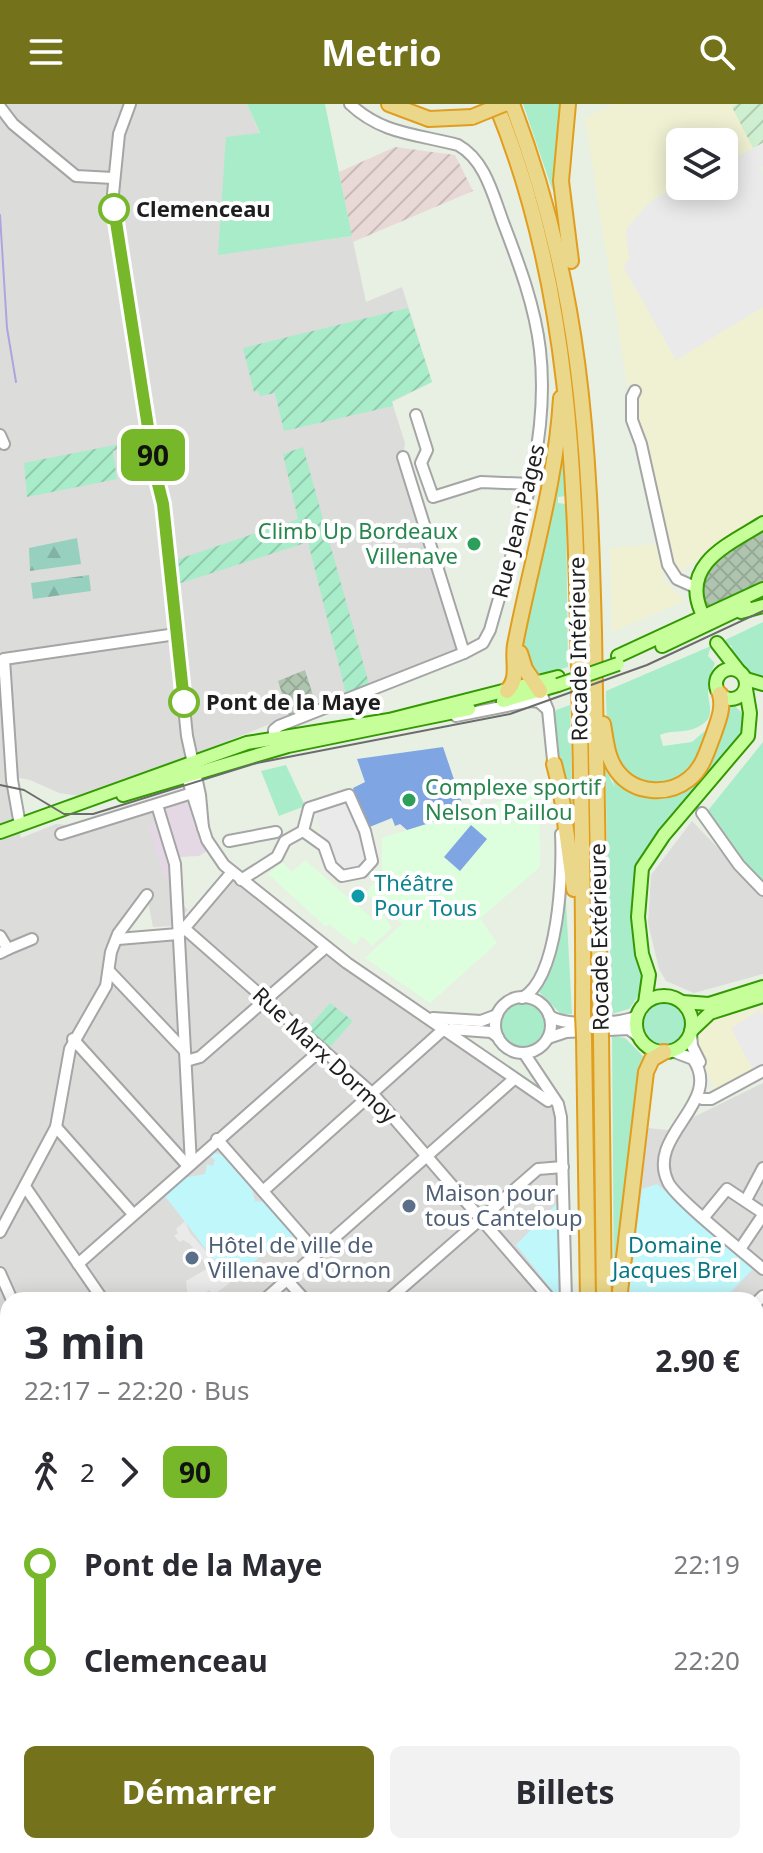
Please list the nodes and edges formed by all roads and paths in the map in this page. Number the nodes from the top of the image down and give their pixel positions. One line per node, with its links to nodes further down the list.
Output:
1 (130, 104): 11 (street)
2 (350, 104): 17 (street, Rue Jean Pages)
3 (389, 104): 6 (highway, bridge)
4 (489, 104): 10 (highway)
5 (496, 104): 10 (highway, Rocade Intérieure)
6 (504, 104)
7 (512, 104): 12 (highway, Rocade Extérieure)
8 (568, 104): 12 (highway)
9 (0, 107): 11 (street)
10 (510, 136): 13 (highway, Rocade Intérieure)
11 (113, 178): 26 (street)
12 (570, 302): 32 (highway, Rocade Extérieure)
13 (564, 358): 25 (highway); 71 (highway, Rocade Intérieure)
14 (635, 391): 19 (street)
15 (416, 415): 17 (street)
16 (403, 457): 27 (street)
17 (531, 484): 27 (street, Rue Jean Pages)
18 (763, 523): 19 (main road)
19 (695, 587): 23 (main road)
20 (763, 589): 28 (main road)
21 (763, 597): 24 (main road)
22 (763, 606): 24 (main road)
23 (701, 611)
24 (727, 616): 28 (main road)
25 (520, 625): 33 (highway); 34 (highway)
26 (176, 634): 43 (street); 47 (street)
27 (464, 653): 39 (street, Rue Jean Pages)
28 (618, 660): 33 (main road)
29 (718, 676): 30 (main road); 30 (main road); 35 (main road)
30 (743, 679): 31 (main road); 35 (main road); 38 (main road)
31 (763, 684)
32 (595, 686): 35 (highway); 120 (highway, Rocade Extérieure, bridge)
33 (537, 687): 34 (main road); 36 (street); 37 (main road)
34 (507, 691): 39 (main road)
35 (725, 696): 38 (main road)
36 (548, 710): 37 (street); 42 (street)
37 (434, 719): 40 (main road)
38 (750, 722): 63 (main road)
39 (274, 738): 40 (street); 41 (street); 43 (main road)
40 (284, 747): 41 (main road)
41 (222, 764): 43 (main road)
42 (554, 764): 65 (street); 71 (highway)
43 (191, 769): 47 (main road); 53 (street)
44 (189, 794): 45 (street)
45 (157, 805): 51 (street); 56 (street)
46 (702, 813): 54 (street)
47 (20, 825): 49 (main road)
48 (303, 831): 48 (street); 53 (street)
49 (0, 832)
50 (276, 832): 52 (street)
51 (61, 834)
52 (229, 841)
53 (237, 876): 56 (street); 60 (street)
54 (763, 890)
55 (147, 895): 59 (street)
56 (184, 935): 59 (street); 66 (street, Rue Marx Dormoy); 83 (street)
57 (0, 936): 61 (street)
58 (32, 939): 61 (street)
59 (118, 939): 62 (street)
60 (326, 947): 66 (street); 73 (street)
61 (4, 951)
62 (110, 972): 78 (street); 83 (street)
63 (649, 975): 67 (main road); 68 (main road)
64 (763, 995): 67 (main road); 75 (main road)
65 (522, 998): 69 (street); 70 (street)
66 (266, 999): 80 (street, Rue Marx Dormoy); 83 (street)
67 (677, 1000): 68 (main road); 75 (main road)
68 (645, 1003): 72 (main road)
69 (497, 1015): 73 (street); 76 (street)
70 (549, 1015): 72 (street); 79 (street)
71 (583, 1015): 119 (highway, Rocade Intérieure, bridge)
72 (638, 1015): 77 (main road)
73 (429, 1017): 74 (street)
74 (445, 1028): 76 (street); 86 (street); 88 (street)
75 (691, 1031): 81 (main road); 89 (street)
76 (498, 1037): 82 (street)
77 (640, 1038): 79 (street); 81 (main road)
78 (73, 1039): 91 (street); 94 (street)
79 (546, 1041): 82 (street); 85 (street)
80 (322, 1049): 88 (street, Rue Marx Dormoy); 92 (street)
81 (668, 1052): 99 (street); 121 (highway)
82 (524, 1053): 85 (street)
83 (185, 1056): 94 (street)
84 (763, 1071): 89 (street)
85 (538, 1074): 87 (street); 95 (street)
86 (514, 1079): 87 (street); 93 (street)
87 (525, 1084): 90 (street)
88 (373, 1094): 93 (street, Rue Marx Dormoy); 98 (street)
89 (702, 1099): 99 (street)
90 (548, 1101)
91 (56, 1127): 97 (street); 101 (street)
92 (217, 1139): 94 (street); 98 (street)
93 (428, 1156): 104 (street, Rue Marx Dormoy); 107 (street)
94 (189, 1165): 101 (street)
95 (563, 1167): 104 (street); 118 (street)
96 (763, 1168): 100 (street)
97 (26, 1188): 105 (street); 108 (street)
98 (263, 1191): 107 (street)
99 (681, 1196): 103 (street)
100 (746, 1200): 102 (street); 103 (street)
101 (133, 1214): 108 (street)
102 (763, 1214): 106 (street)
103 (704, 1217): 106 (street)
104 (482, 1218): 116 (street); 117 (street, Rue Marx Dormoy)
105 (0, 1232)
106 (740, 1249): 109 (street)
107 (317, 1253): 111 (street)
108 (78, 1264): 113 (street)
109 (763, 1269)
110 (0, 1273): 112 (street)
111 (287, 1280): 114 (street); 115 (street)
112 (8, 1292)
113 (97, 1292)
114 (273, 1292)
115 (298, 1292)
116 (397, 1292)
117 (544, 1292)
118 (566, 1292)
119 (588, 1292)
120 (604, 1292)
121 (620, 1292)

